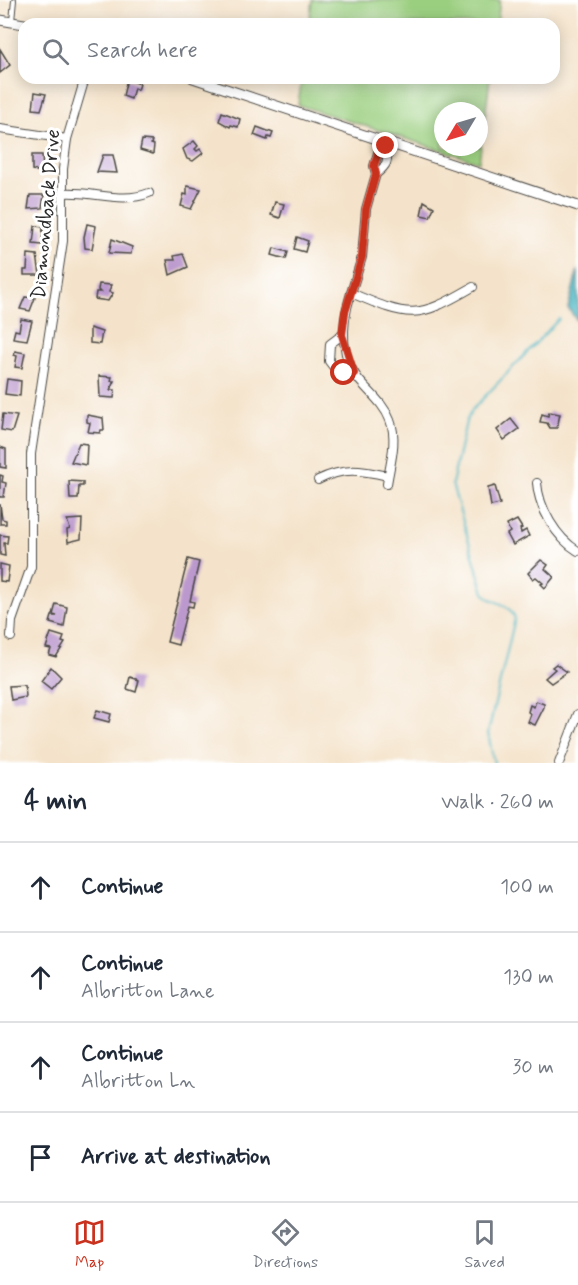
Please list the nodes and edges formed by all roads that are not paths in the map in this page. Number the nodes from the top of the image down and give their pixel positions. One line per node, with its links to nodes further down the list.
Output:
1 (14, 0): 3 (lane)
2 (0, 20): 3 (street)
3 (12, 22): 4 (street)
4 (18, 23)
5 (83, 84): 8 (street, Diamondback Drive)
6 (211, 84): 9 (street)
7 (0, 129): 8 (street)
8 (67, 139): 10 (street, Diamondback Drive)
9 (386, 144): 12 (street); 14 (street)
10 (64, 193): 11 (street); 20 (street, Diamondback Drive)
11 (149, 193)
12 (578, 206)
13 (473, 287): 14 (street)
14 (351, 293): 15 (street)
15 (342, 335): 16 (street); 16 (street)
16 (354, 373): 17 (street)
17 (318, 480)
18 (537, 483): 19 (street)
19 (578, 550)
20 (11, 637)
21 (578, 714): 22 (street)
22 (559, 763)

